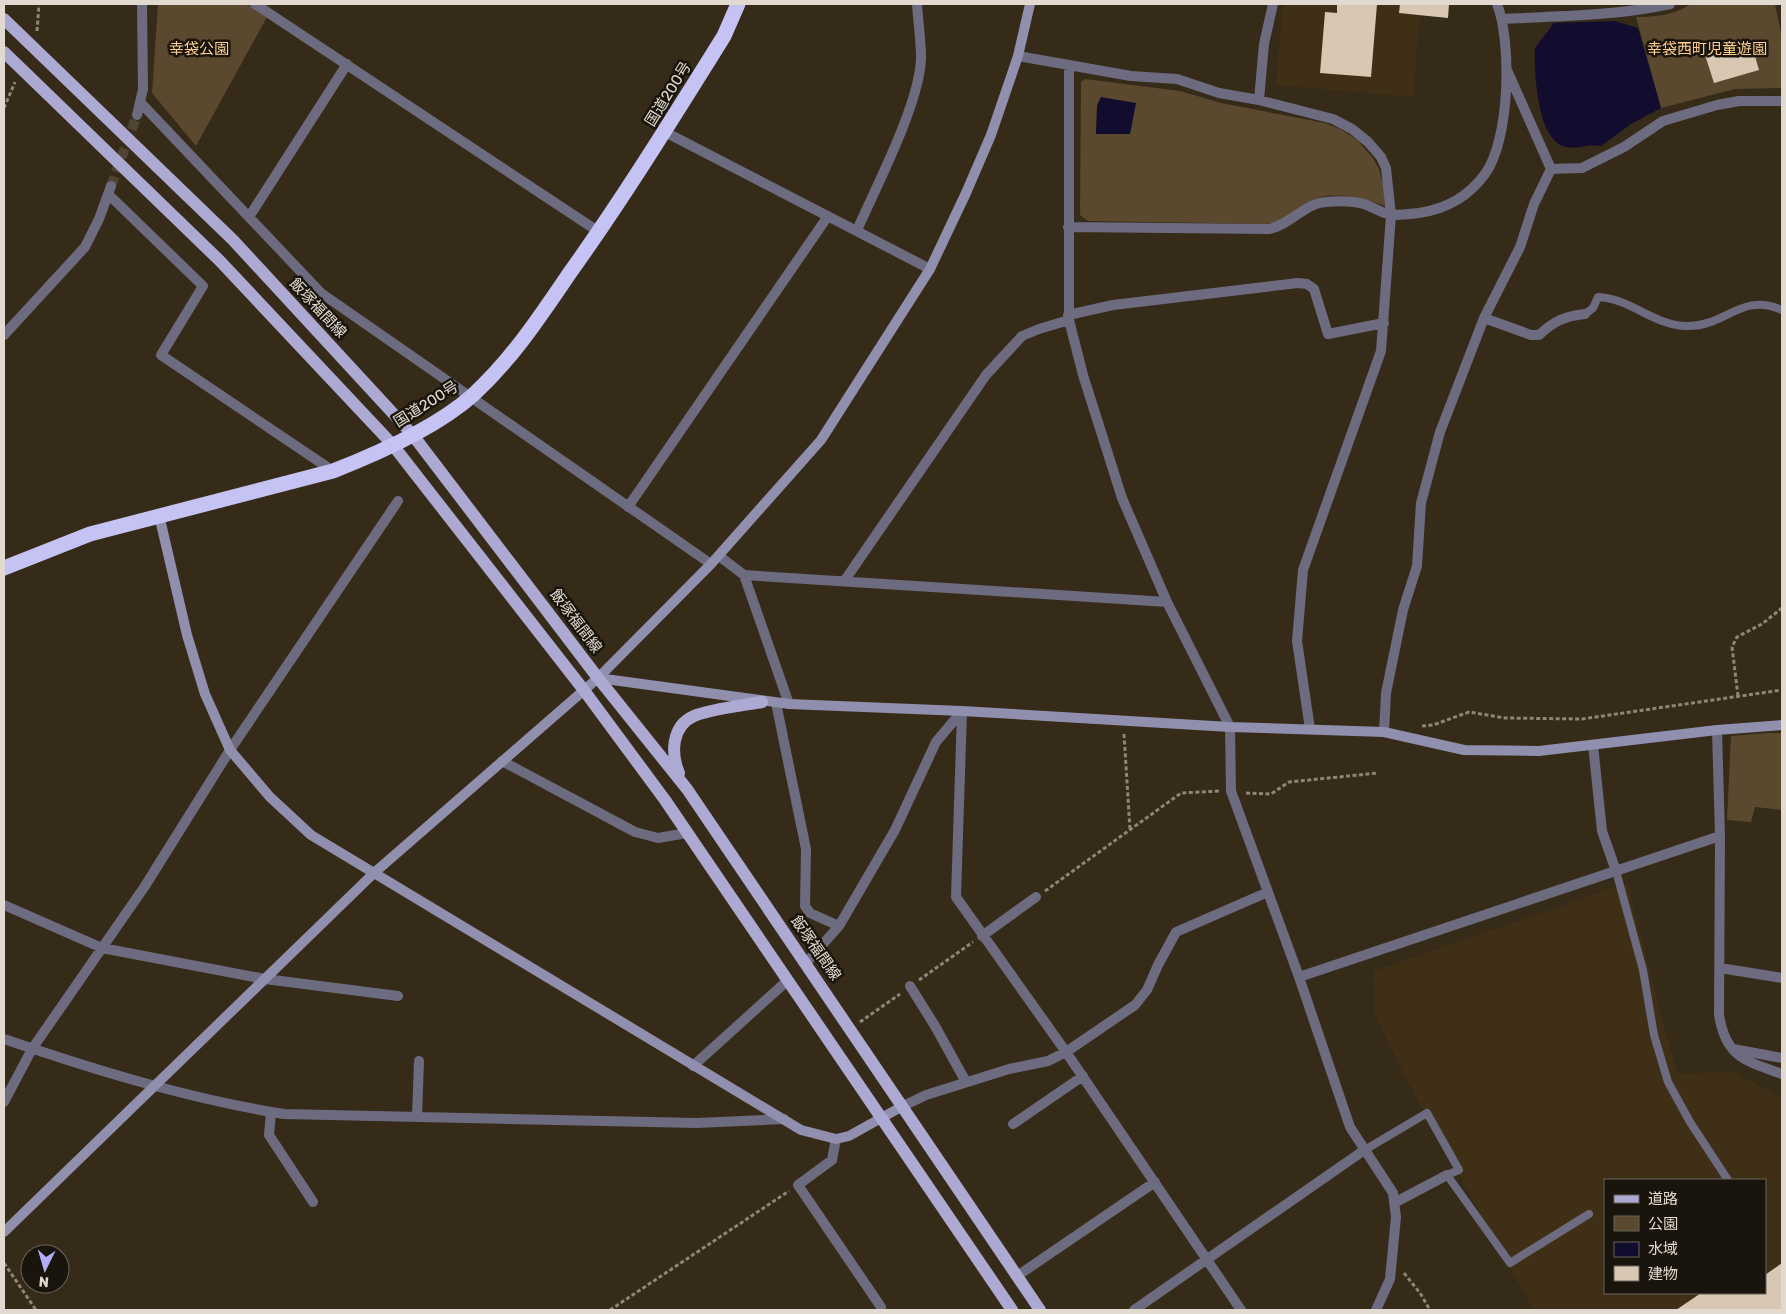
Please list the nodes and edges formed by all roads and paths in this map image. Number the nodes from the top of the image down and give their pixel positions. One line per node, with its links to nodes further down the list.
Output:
1 (142, 4): 17 (street)
2 (255, 4): 13 (street)
3 (738, 4): 20 (highway, 国道200号)
4 (916, 4): 26 (street)
5 (1030, 4): 12 (street)
6 (1273, 4): 16 (street)
7 (1497, 4): 9 (street)
8 (1670, 4): 9 (street)
9 (1503, 19): 15 (street)
10 (4, 20): 36 (main road, 飯塚福間線)
11 (4, 52): 37 (main road)
12 (1018, 56): 14 (street); 28 (street)
13 (347, 64): 24 (street); 27 (street)
14 (1069, 65): 16 (street); 25 (street)
15 (1507, 70): 21 (street); 22 (street)
16 (1259, 100): 22 (street)
17 (140, 102): 19 (street); 24 (street)
18 (1782, 102): 21 (street)
19 (137, 115)
20 (665, 132): 23 (street); 27 (highway, 国道200号)
21 (1551, 168): 32 (street)
22 (1391, 215): 25 (street); 33 (street)
23 (828, 216): 26 (street); 40 (street)
24 (249, 217): 35 (street)
25 (1068, 226): 31 (street)
26 (857, 230): 28 (street)
27 (599, 232): 35 (highway, 国道200号)
28 (930, 269): 42 (street)
29 (1782, 310): 30 (lane)
30 (1586, 314): 32 (street)
31 (1069, 318): 33 (street); 46 (street); 47 (street)
32 (1484, 318): 62 (street)
33 (1384, 323): 60 (street)
34 (4, 335): 38 (street)
35 (472, 396): 36 (highway, 国道200号); 40 (street)
36 (412, 434): 37 (highway, 国道200号); 49 (main road, 飯塚福間線)
37 (392, 444): 38 (highway, 国道200号); 50 (main road)
38 (333, 471): 41 (highway, 国道200号)
39 (398, 501): 65 (street)
40 (628, 507): 43 (street)
41 (160, 515): 44 (highway, 国道200号); 65 (street)
42 (719, 556): 43 (street); 45 (street)
43 (711, 564): 49 (street)
44 (4, 568)
45 (744, 575): 46 (street); 55 (street)
46 (845, 580): 47 (street)
47 (1167, 602): 59 (street)
48 (1782, 608): 52 (path)
49 (598, 678): 50 (street); 53 (street); 68 (main road, 飯塚福間線)
50 (584, 689): 66 (street); 71 (main road)
51 (1782, 690): 52 (path)
52 (1738, 696): 63 (path)
53 (762, 702): 54 (street); 68 (main road)
54 (776, 703): 55 (street); 78 (street)
55 (789, 704): 56 (street)
56 (962, 711): 57 (street); 78 (street); 79 (street)
57 (1127, 722): 59 (street); 70 (path)
58 (1782, 725): 61 (street)
59 (1230, 728): 60 (street); 69 (street)
60 (1310, 729): 62 (street)
61 (1717, 730): 64 (street); 72 (street)
62 (1384, 732): 63 (street)
63 (1404, 736): 64 (street)
64 (1593, 745): 73 (street)
65 (230, 750): 74 (street); 80 (street)
66 (502, 761): 71 (street); 74 (street)
67 (1378, 773): 69 (path)
68 (687, 789): 81 (main road, 飯塚福間線)
69 (1231, 791): 70 (path); 75 (street)
70 (1130, 830): 76 (path)
71 (687, 833): 86 (main road)
72 (1720, 836): 73 (street); 82 (street)
73 (1616, 872): 83 (street); 110 (lane)
74 (374, 873): 85 (street); 95 (street)
75 (1268, 892): 83 (street); 92 (street)
76 (1036, 897): 79 (street)
77 (4, 905): 80 (street)
78 (839, 926): 81 (street)
79 (982, 936): 92 (street)
80 (102, 948): 85 (street); 90 (street)
81 (806, 964): 101 (main road, 飯塚福間線)
82 (1720, 968): 84 (street); 91 (street)
83 (1299, 977): 108 (street)
84 (1782, 978)
85 (265, 979): 88 (street); 99 (street)
86 (787, 981): 95 (street); 105 (main road)
87 (910, 986): 98 (street)
88 (398, 996)
89 (4, 1039): 90 (street)
90 (32, 1049): 99 (street); 100 (street)
91 (1732, 1049): 93 (street); 96 (street)
92 (1066, 1052): 97 (street); 98 (street)
93 (1782, 1058)
94 (419, 1061): 103 (street)
95 (693, 1066): 104 (street)
96 (1782, 1074)
97 (1083, 1076): 106 (street); 111 (street)
98 (966, 1082): 101 (street)
99 (156, 1085): 102 (street); 116 (street)
100 (4, 1102)
101 (901, 1107): 105 (street); 120 (main road, 飯塚福間線)
102 (271, 1112): 103 (street); 113 (street)
103 (417, 1116): 104 (street)
104 (784, 1119): 107 (street)
105 (880, 1119): 107 (street); 124 (main road)
106 (1013, 1124)
107 (836, 1139): 112 (street)
108 (1363, 1151): 109 (lane); 114 (street); 117 (street)
109 (1447, 1175): 114 (street); 115 (lane)
110 (1727, 1179)
111 (1155, 1182): 117 (street); 120 (street)
112 (798, 1185): 121 (street); 123 (path)
113 (312, 1202)
114 (1394, 1203): 119 (street)
115 (1589, 1214)
116 (4, 1232)
117 (1207, 1259): 126 (street); 127 (street)
118 (4, 1263): 122 (path)
119 (1391, 1271): 128 (street); 129 (path)
120 (1017, 1276): 125 (main road, 飯塚福間線)
121 (881, 1307)
122 (36, 1310)
123 (610, 1310)
124 (1012, 1310)
125 (1040, 1310)
126 (1134, 1310)
127 (1241, 1310)
128 (1376, 1310)
129 (1430, 1310)

